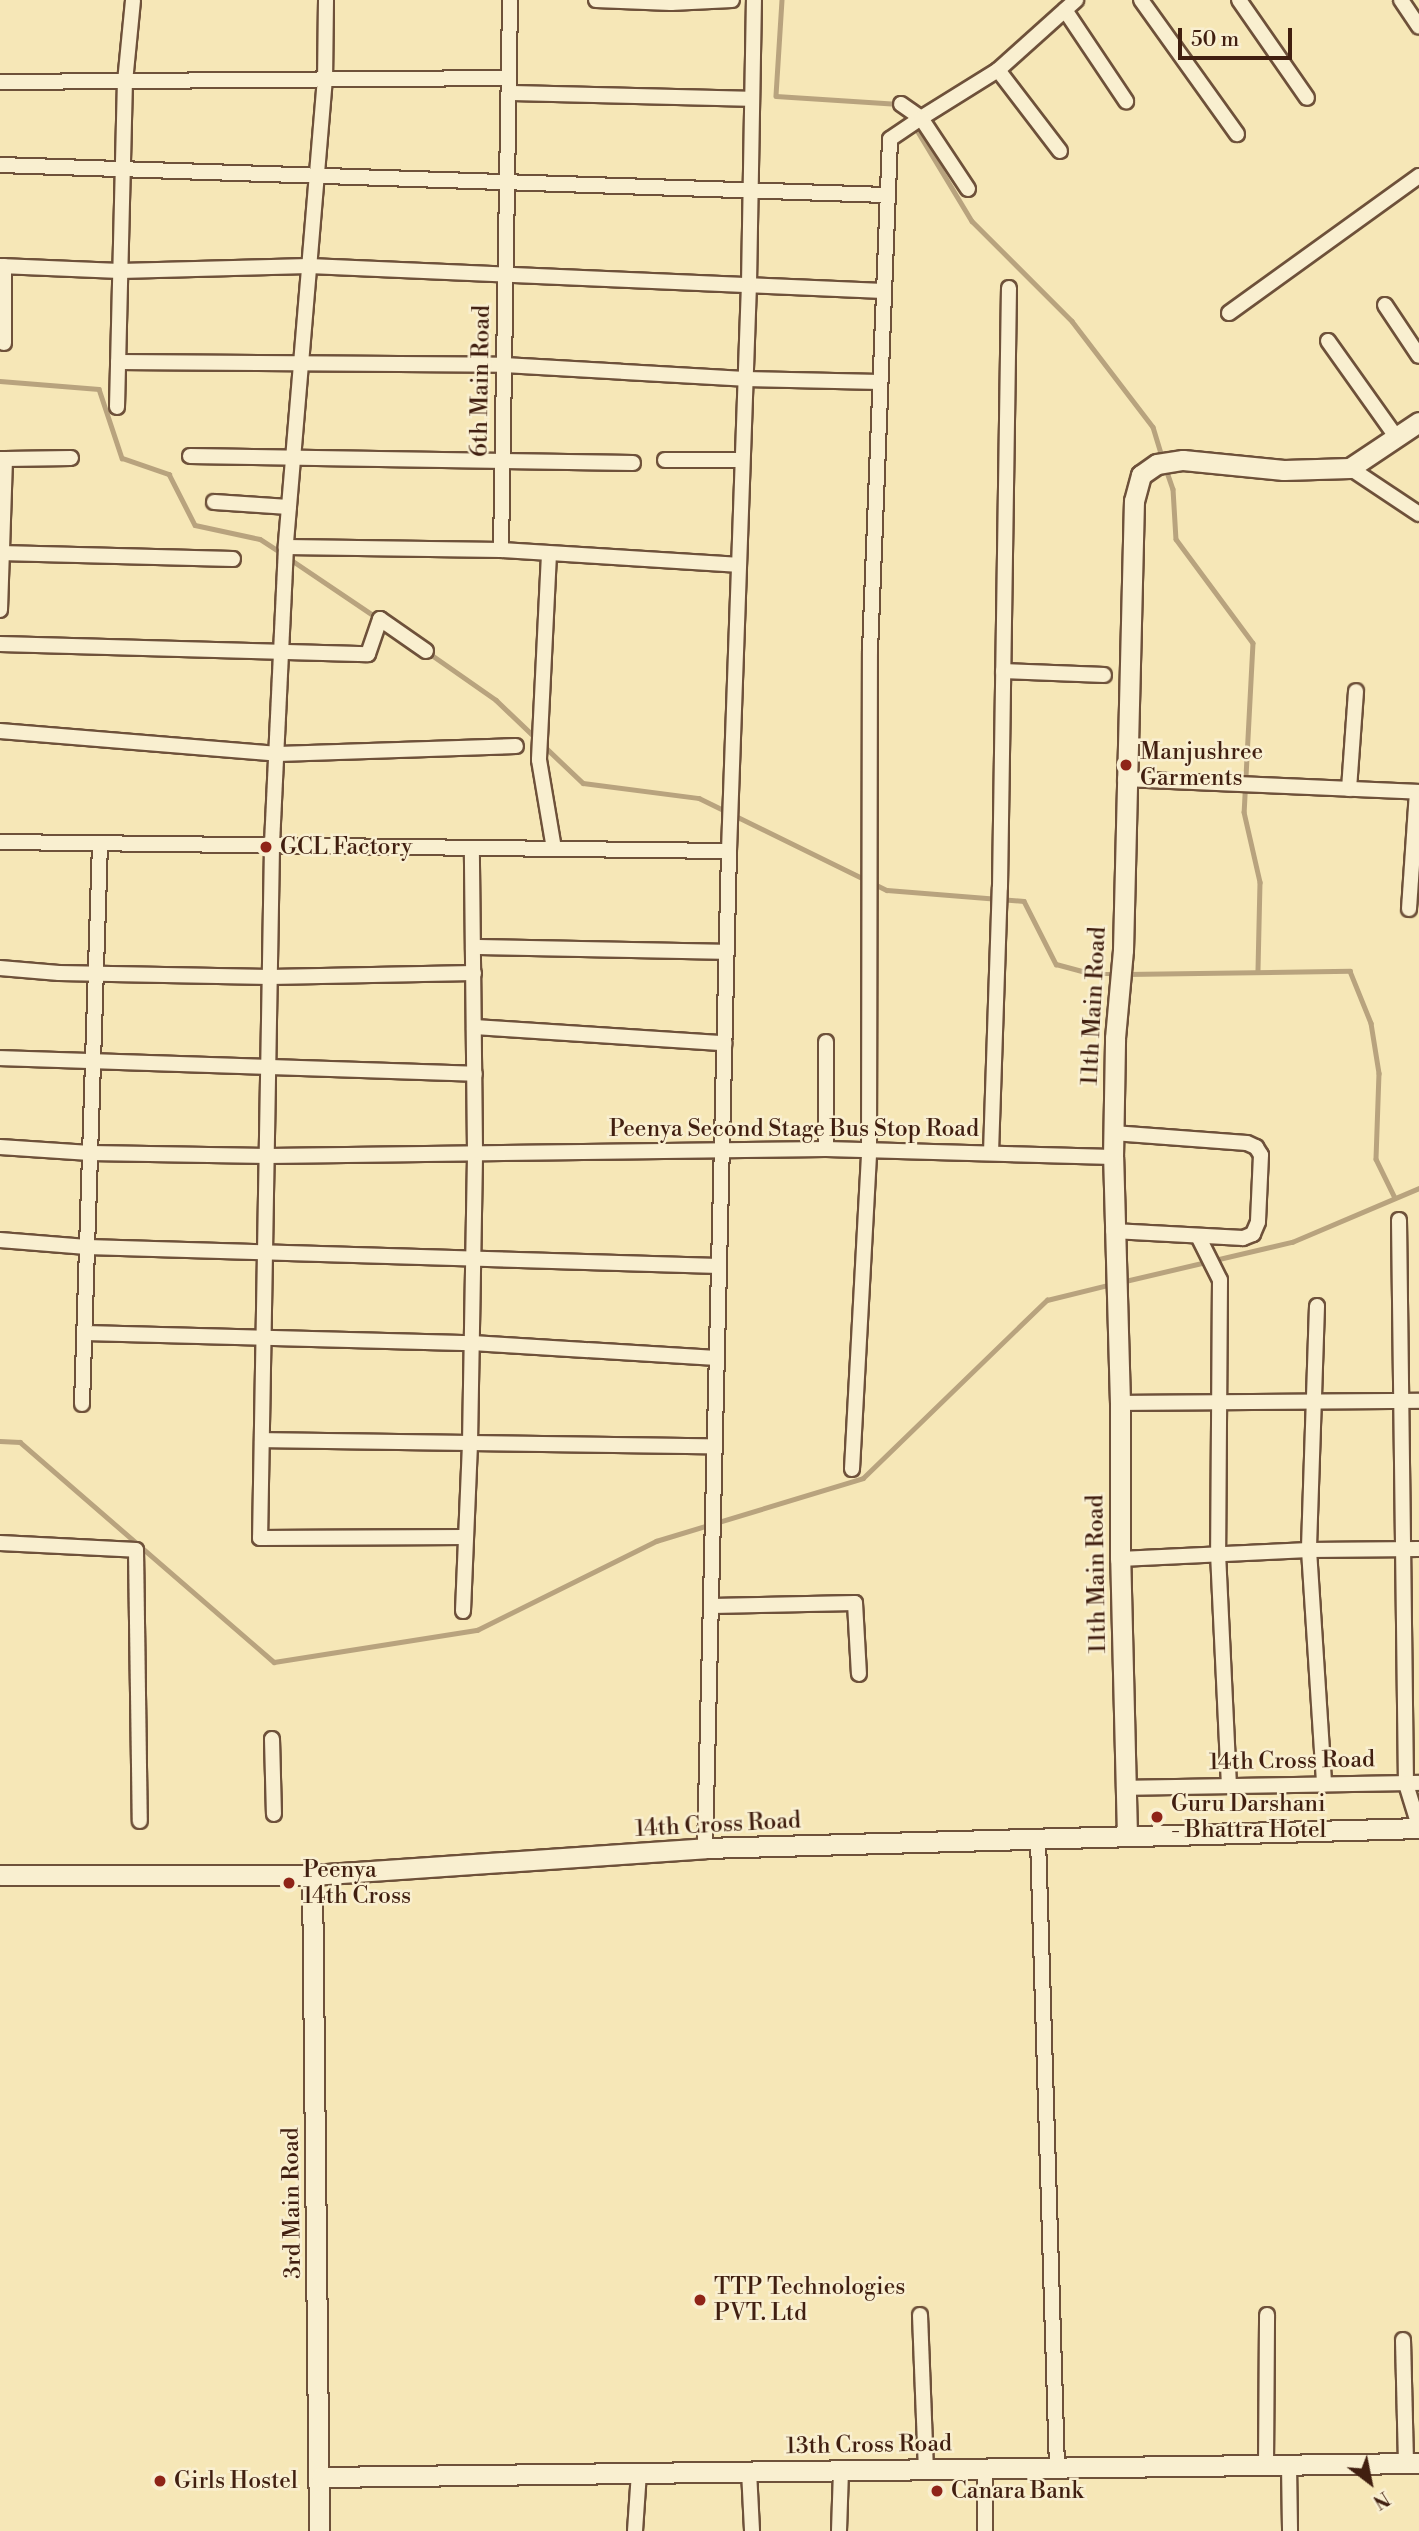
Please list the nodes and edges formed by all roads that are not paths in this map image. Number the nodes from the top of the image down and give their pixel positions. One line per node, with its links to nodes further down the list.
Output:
1 (133, 0): 15 (street)
2 (326, 0): 13 (street)
3 (510, 0): 16 (street, 6th Main Road)
4 (596, 0): 5 (street)
5 (732, 0)
6 (754, 0): 18 (street)
7 (1141, 0): 22 (street)
8 (1239, 0): 17 (street)
9 (1401, 0): 11 (street)
10 (1070, 5): 12 (street); 19 (street)
11 (1419, 27)
12 (998, 70): 21 (street); 23 (street)
13 (325, 78): 15 (street); 16 (street); 26 (street)
14 (0, 82): 15 (street)
15 (125, 82): 25 (street)
16 (509, 86): 18 (street); 28 (street, 6th Main Road)
17 (1307, 98)
18 (751, 99): 30 (street)
19 (1126, 101)
20 (901, 104): 21 (street)
21 (921, 118): 29 (street); 31 (street)
22 (1237, 134)
23 (1060, 151)
24 (0, 165): 25 (street)
25 (122, 171): 26 (street); 34 (street)
26 (317, 176): 28 (street); 33 (street)
27 (1419, 176): 40 (street)
28 (507, 181): 30 (street); 35 (street, 6th Main Road)
29 (968, 189)
30 (748, 192): 31 (street); 36 (street)
31 (886, 195): 38 (street)
32 (2, 266): 34 (street); 42 (street)
33 (309, 266): 34 (street); 35 (street); 45 (street)
34 (120, 271): 44 (street)
35 (506, 276): 36 (street); 46 (street, 6th Main Road)
36 (749, 284): 38 (street); 47 (street)
37 (1009, 288): 74 (street)
38 (883, 291): 48 (street)
39 (1385, 305): 43 (street)
40 (1229, 313)
41 (1328, 341): 51 (street)
42 (5, 343)
43 (1419, 356)
44 (118, 362): 45 (street); 49 (street)
45 (301, 362): 46 (street); 54 (street)
46 (504, 365): 47 (street); 58 (street, 6th Main Road)
47 (745, 379): 48 (street); 57 (street)
48 (880, 382): 108 (street)
49 (117, 407)
50 (1419, 422): 51 (street)
51 (1397, 438): 60 (street)
52 (190, 456): 54 (street)
53 (71, 458): 55 (street)
54 (293, 458): 58 (street); 62 (street)
55 (3, 459): 66 (street)
56 (665, 460): 57 (street)
57 (741, 460): 69 (street)
58 (503, 461): 59 (street); 65 (street, 6th Main Road)
59 (633, 463)
60 (1350, 468): 63 (street); 80 (street, 11th Main Road)
61 (214, 502): 62 (street)
62 (289, 507): 64 (street)
63 (1419, 514)
64 (286, 547): 65 (street); 73 (street)
65 (501, 550): 67 (street)
66 (1, 553): 68 (street); 70 (street)
67 (549, 554): 69 (street); 87 (street)
68 (233, 559)
69 (737, 565): 88 (street)
70 (0, 610)
71 (0, 644): 73 (street)
72 (426, 651): 73 (street)
73 (281, 654): 79 (street)
74 (1003, 671): 75 (street); 110 (street)
75 (1104, 675)
76 (1356, 691): 81 (street)
77 (0, 731): 79 (street)
78 (516, 746): 79 (street)
79 (278, 754): 85 (street)
80 (1125, 779): 81 (street); 103 (street, 11th Main Road)
81 (1349, 789): 82 (street)
82 (1418, 792): 89 (street)
83 (0, 842): 84 (street)
84 (100, 843): 85 (street); 93 (street)
85 (272, 847): 86 (street); 95 (street)
86 (472, 848): 87 (street); 90 (street)
87 (554, 849): 88 (street)
88 (729, 851): 91 (street)
89 (1409, 909)
90 (473, 947): 91 (street); 94 (street)
91 (726, 952): 98 (street)
92 (0, 968): 93 (street)
93 (98, 973): 95 (street); 100 (street)
94 (474, 974): 95 (street); 96 (street)
95 (270, 977): 101 (street)
96 (474, 1027): 98 (street); 102 (street)
97 (826, 1042): 105 (street)
98 (724, 1043): 106 (street)
99 (0, 1058): 100 (street)
100 (93, 1061): 101 (street); 109 (street)
101 (269, 1069): 102 (street); 111 (street)
102 (475, 1074): 107 (street)
103 (1113, 1133): 112 (street, 11th Main Road); 115 (street)
104 (0, 1147): 109 (street, Peenya Second Stage Bus Stop Road)
105 (826, 1149): 106 (street, Peenya Second Stage Bus Stop Road); 108 (street, Peenya Second Stage Bus Stop Road)
106 (722, 1150): 107 (street, Peenya Second Stage Bus Stop Road); 120 (street)
107 (475, 1151): 111 (street, Peenya Second Stage Bus Stop Road); 119 (street)
108 (869, 1152): 110 (street, Peenya Second Stage Bus Stop Road); 135 (street)
109 (90, 1153): 111 (street, Peenya Second Stage Bus Stop Road); 117 (street)
110 (991, 1153): 112 (street, Peenya Second Stage Bus Stop Road)
111 (268, 1156): 118 (street)
112 (1113, 1157): 114 (street, 11th Main Road)
113 (1399, 1220): 128 (street)
114 (1113, 1231): 115 (street); 129 (street, 11th Main Road)
115 (1198, 1236): 130 (street)
116 (0, 1240): 117 (street)
117 (87, 1247): 118 (street); 122 (street)
118 (265, 1253): 119 (street); 123 (street)
119 (474, 1259): 120 (street); 124 (street)
120 (719, 1266): 125 (street)
121 (1317, 1306): 127 (street)
122 (85, 1333): 123 (street); 131 (street)
123 (264, 1339): 124 (street); 132 (street)
124 (472, 1343): 125 (street); 133 (street)
125 (717, 1358): 134 (street)
126 (1419, 1401): 128 (street)
127 (1312, 1402): 128 (street); 130 (street); 139 (street)
128 (1402, 1402): 138 (street)
129 (1120, 1403): 130 (street); 141 (street, 11th Main Road)
130 (1218, 1403): 140 (street)
131 (82, 1404)
132 (262, 1440): 133 (street); 136 (street)
133 (470, 1443): 134 (street); 136 (street)
134 (715, 1446): 142 (street)
135 (852, 1469)
136 (465, 1537): 143 (street)
137 (0, 1543): 151 (street)
138 (1412, 1549): 139 (street); 146 (street)
139 (1309, 1550): 140 (street); 147 (street)
140 (1218, 1553): 141 (street); 148 (street)
141 (1120, 1559): 149 (street, 11th Main Road)
142 (712, 1606): 144 (street); 155 (street)
143 (463, 1611)
144 (859, 1674)
145 (272, 1739): 150 (street)
146 (1413, 1783): 147 (street, 14th Cross Road); 152 (street)
147 (1324, 1785): 148 (street, 14th Cross Road)
148 (1229, 1786): 149 (street, 14th Cross Road)
149 (1124, 1788): 153 (street, 11th Main Road)
150 (274, 1814)
151 (140, 1821)
152 (1419, 1827): 153 (street, 14th Cross Road)
153 (1127, 1836): 154 (street, 14th Cross Road)
154 (1038, 1839): 155 (street, 14th Cross Road); 164 (street)
155 (705, 1848): 157 (street, 14th Cross Road)
156 (0, 1875): 157 (street, 14th Cross Road)
157 (312, 1875): 170 (street, 3rd Main Road)
158 (920, 2315): 166 (street)
159 (1267, 2315): 162 (street)
160 (1403, 2340): 161 (street)
161 (1412, 2463): 163 (street, 13th Cross Road)
162 (1266, 2465): 163 (street, 13th Cross Road); 164 (street, 13th Cross Road)
163 (1289, 2465): 176 (street)
164 (1057, 2467): 165 (street, 13th Cross Road)
165 (985, 2468): 166 (street, 13th Cross Road); 175 (street)
166 (926, 2469): 167 (street, 13th Cross Road)
167 (841, 2470): 168 (street, 13th Cross Road); 174 (street)
168 (749, 2471): 169 (street, 13th Cross Road); 173 (street)
169 (639, 2473): 170 (street, 13th Cross Road); 172 (street)
170 (321, 2477): 171 (street, 3rd Main Road)
171 (319, 2531)
172 (635, 2531)
173 (752, 2531)
174 (839, 2531)
175 (985, 2531)
176 (1290, 2531)

